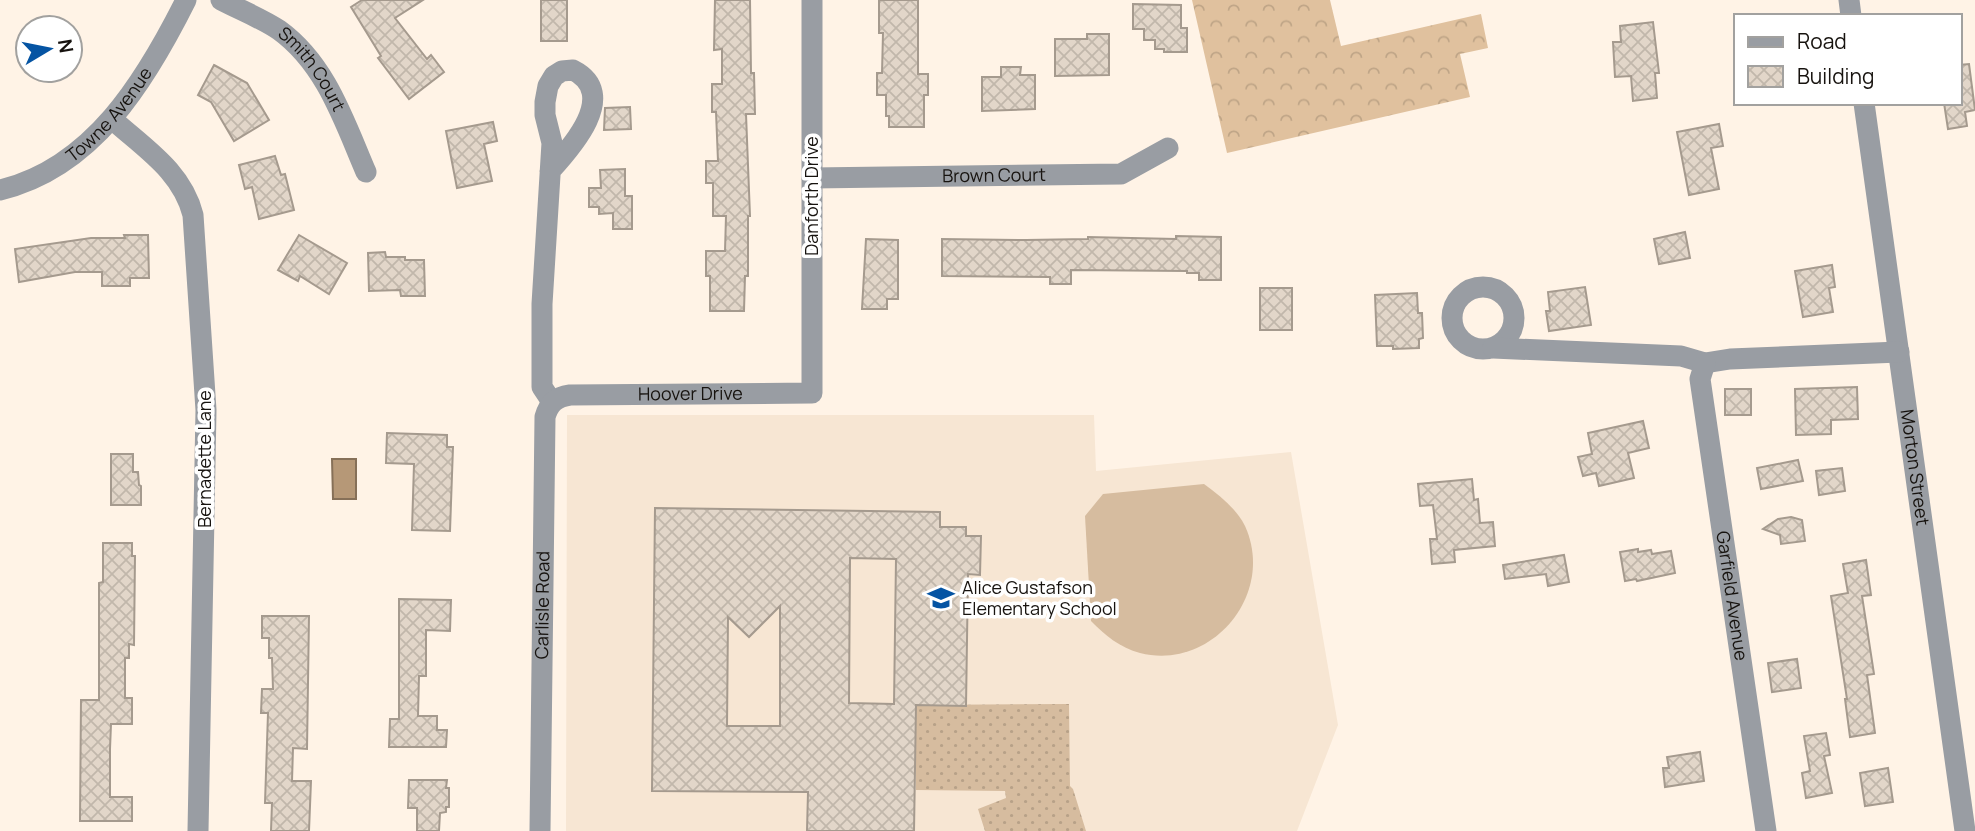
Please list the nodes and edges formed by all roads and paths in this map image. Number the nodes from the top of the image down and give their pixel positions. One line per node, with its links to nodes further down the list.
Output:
1 (186, 0): 5 (street, Towne Avenue)
2 (221, 0): 8 (street, Smith Court)
3 (812, 0): 9 (street, Danforth Drive)
4 (1864, 105): 12 (street, Morton Street)
5 (112, 119): 10 (street, Towne Avenue); 16 (street, Bernadette Lane)
6 (1168, 148): 9 (street, Brown Court)
7 (550, 171): 15 (street)
8 (366, 172)
9 (812, 178): 14 (street, Danforth Drive)
10 (0, 190)
11 (1493, 348): 13 (street)
12 (1899, 352): 13 (street); 19 (street, Morton Street)
13 (1706, 363): 18 (street, Garfield Avenue)
14 (812, 393): 15 (street, Hoover Drive)
15 (561, 398): 17 (street, Carlisle Road)
16 (198, 831)
17 (540, 831)
18 (1766, 831)
19 (1965, 831)

